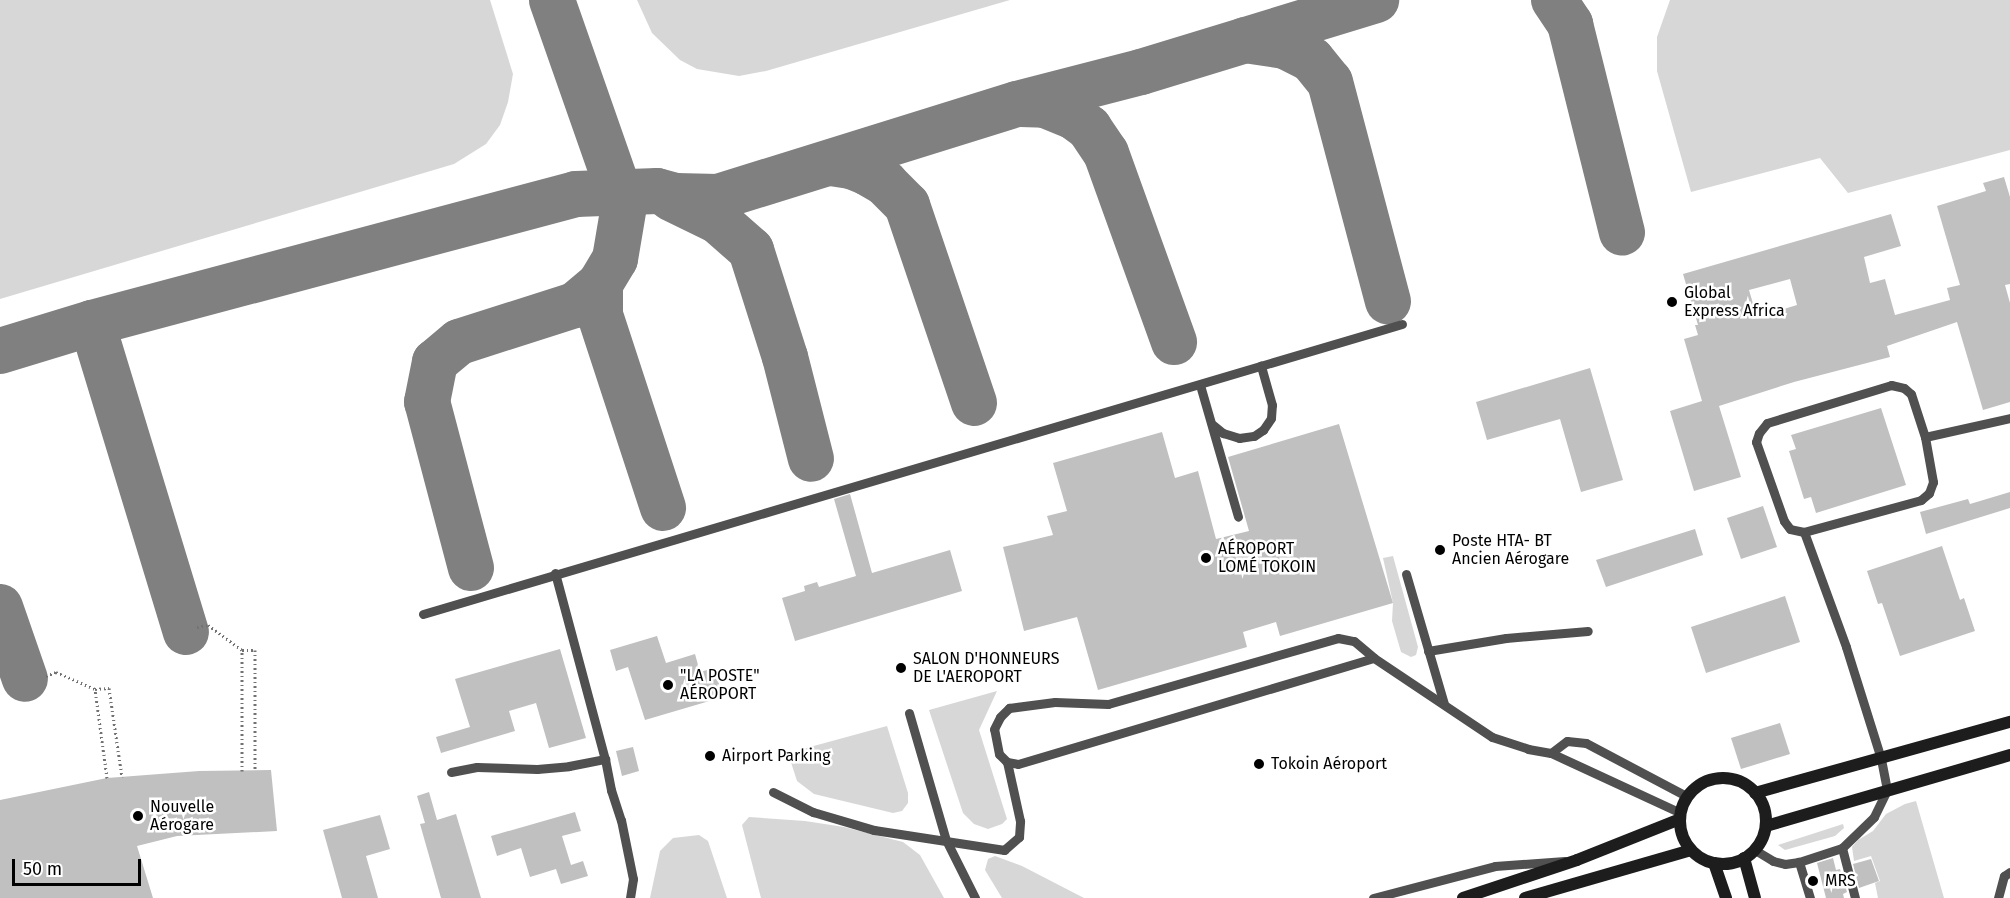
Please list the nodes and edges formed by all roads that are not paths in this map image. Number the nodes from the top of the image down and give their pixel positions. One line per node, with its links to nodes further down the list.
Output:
1 (1402, 324): 2 (lane)
2 (1261, 366): 3 (lane); 5 (lane)
3 (1200, 385): 5 (lane); 9 (lane)
4 (2010, 418): 6 (lane)
5 (1213, 425): 7 (lane)
6 (1925, 437): 8 (lane); 8 (lane)
7 (1238, 517)
8 (1804, 532): 21 (lane)
9 (555, 573): 11 (lane); 20 (lane)
10 (1406, 574): 13 (lane)
11 (423, 614)
12 (1588, 631): 13 (lane)
13 (1428, 651): 15 (lane)
14 (1374, 658): 15 (lane); 22 (lane); 22 (lane)
15 (1444, 704): 18 (lane)
16 (909, 713): 30 (lane)
17 (2010, 722): 21 (main road)
18 (1551, 753): 27 (lane); 28 (lane)
19 (2010, 755): 24 (main road)
20 (605, 759): 23 (lane); 39 (lane)
21 (1881, 759): 24 (lane); 26 (main road)
22 (1007, 762): 30 (lane)
23 (451, 772)
24 (1887, 790): 29 (main road); 31 (lane)
25 (773, 792): 30 (lane)
26 (1755, 793): 27 (main road); 29 (main road)
27 (1688, 796): 28 (main road)
28 (1680, 816): 32 (main road); 35 (main road)
29 (1766, 826): 33 (main road)
30 (946, 840): 40 (lane)
31 (1842, 848): 36 (lane); 47 (lane)
32 (1691, 850): 37 (main road); 43 (main road)
33 (1755, 850): 34 (main road); 36 (lane)
34 (1744, 858): 37 (main road); 45 (main road)
35 (1576, 860): 41 (lane); 42 (main road)
36 (1799, 862): 46 (lane)
37 (1714, 863): 44 (main road)
38 (2010, 872): 48 (lane)
39 (630, 898)
40 (975, 898)
41 (1373, 898)
42 (1463, 898)
43 (1525, 898)
44 (1726, 898)
45 (1755, 898)
46 (1810, 898)
47 (1855, 898)
48 (1998, 898)

